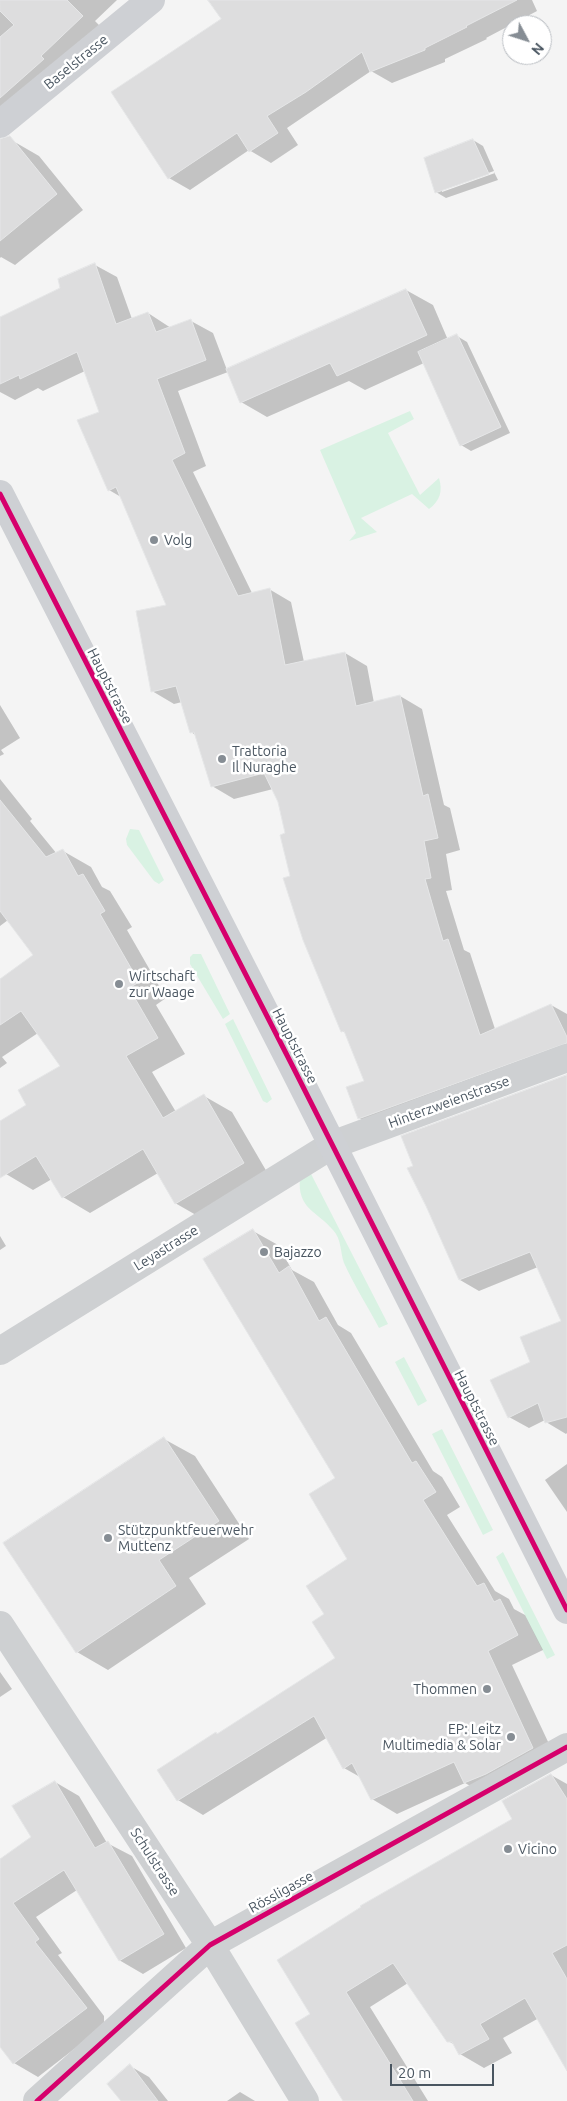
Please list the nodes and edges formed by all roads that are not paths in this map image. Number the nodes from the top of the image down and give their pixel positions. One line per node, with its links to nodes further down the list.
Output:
1 (151, 0): 2 (street, Baselstrasse)
2 (0, 124)
3 (0, 494): 5 (street, Hauptstrasse)
4 (567, 1058): 5 (street, Hinterzweienstrasse)
5 (332, 1145): 6 (street, Leyastrasse); 7 (street, Hauptstrasse)
6 (0, 1351)
7 (567, 1610)
8 (0, 1625): 10 (street, Schulstrasse)
9 (567, 1746): 10 (street, Rössligasse)
10 (210, 1945): 11 (street, Rössligasse); 12 (street, Schulstrasse)
11 (37, 2101)
12 (305, 2101)

